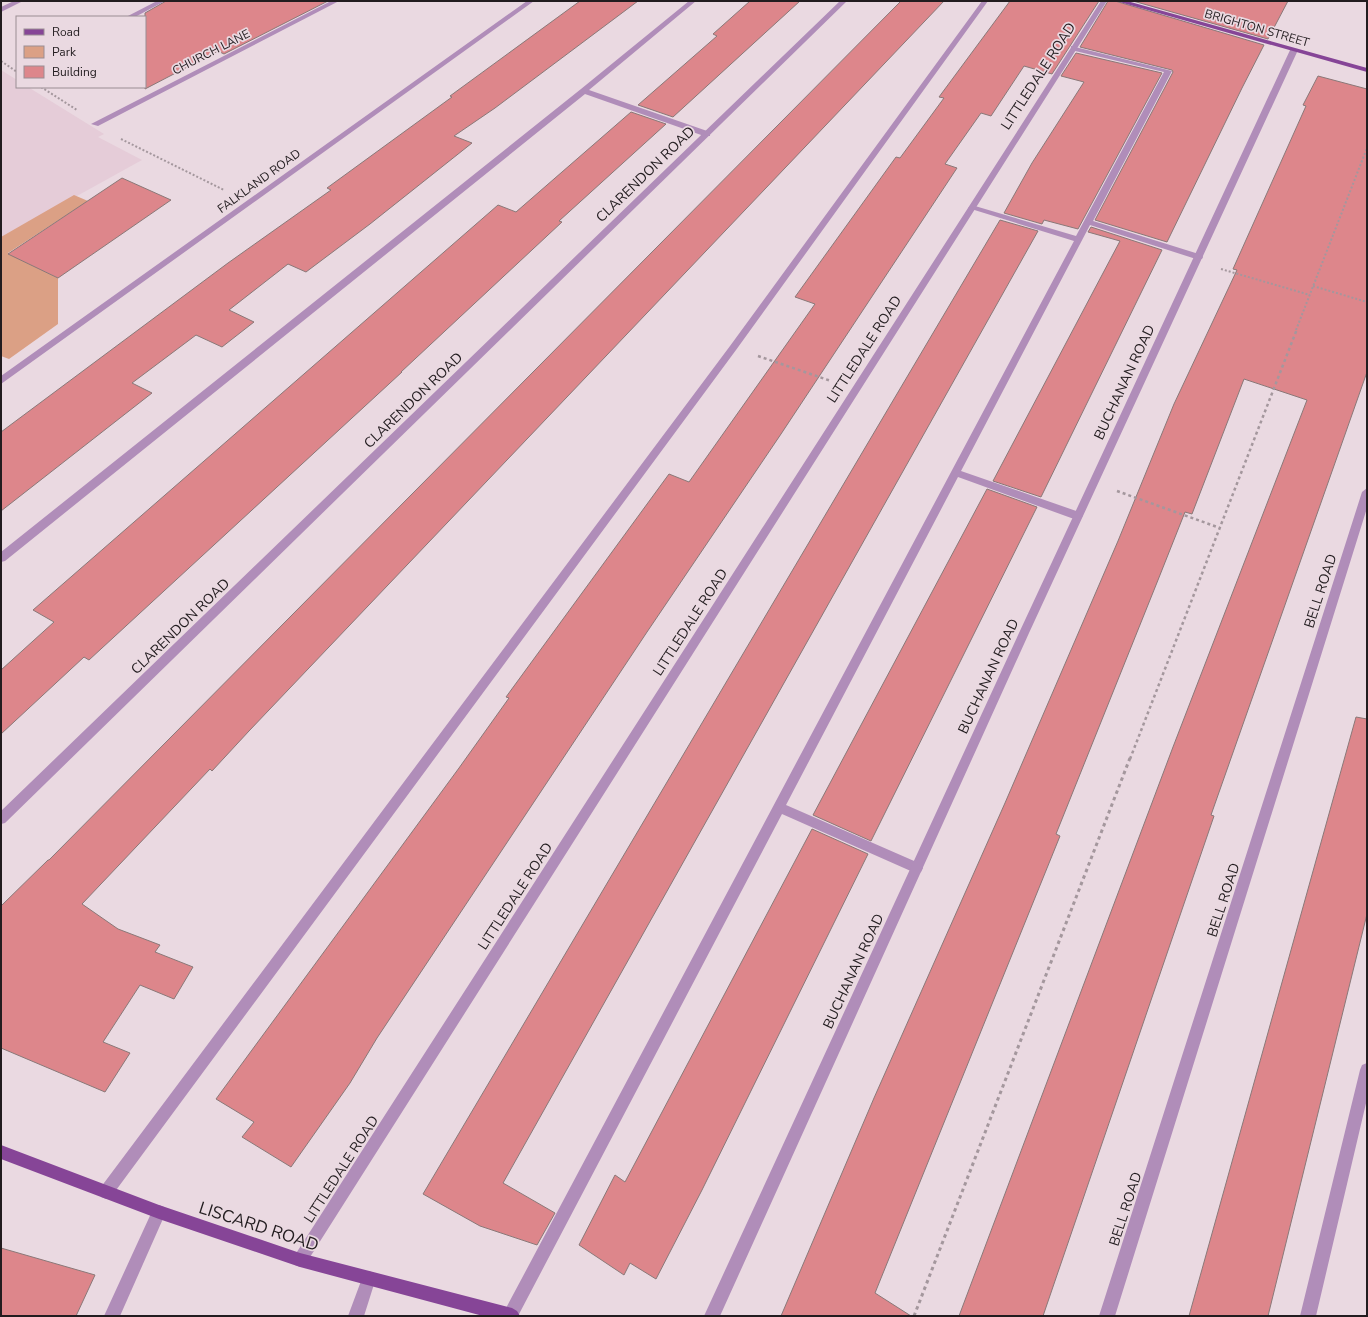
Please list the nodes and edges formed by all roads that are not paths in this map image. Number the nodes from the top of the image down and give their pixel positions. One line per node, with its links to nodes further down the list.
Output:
1 (20, 1): 10 (street)
2 (162, 1): 11 (street)
3 (336, 1): 16 (street, CHURCH LANE)
4 (532, 1): 22 (street, FALKLAND ROAD)
5 (693, 1): 15 (street)
6 (844, 1): 17 (street, CLARENDON ROAD)
7 (985, 1): 32 (street)
8 (1104, 1): 12 (street, LITTLEDALE ROAD)
9 (1119, 1): 13 (main road, BRIGHTON STREET)
10 (1, 10)
11 (131, 16)
12 (1074, 48): 18 (street, LITTLEDALE ROAD); 19 (street)
13 (1294, 50): 14 (main road, BRIGHTON STREET); 21 (street, BUCHANAN ROAD)
14 (1367, 70)
15 (584, 91): 17 (street); 26 (street)
16 (95, 124)
17 (707, 134): 28 (street, CLARENDON ROAD)
18 (972, 208): 20 (street); 34 (street, LITTLEDALE ROAD)
19 (1088, 222): 20 (street); 21 (street)
20 (1079, 240): 23 (street)
21 (1198, 259): 25 (street, BUCHANAN ROAD)
22 (1, 381)
23 (956, 473): 25 (street); 27 (street)
24 (1367, 492): 40 (street, BELL ROAD)
25 (1078, 516): 29 (street, BUCHANAN ROAD)
26 (1, 558)
27 (779, 807): 29 (street); 38 (street)
28 (1, 819)
29 (917, 868): 39 (street, BUCHANAN ROAD)
30 (1367, 1070): 41 (street)
31 (1, 1152): 32 (main road, LISCARD ROAD)
32 (106, 1192): 33 (main road, LISCARD ROAD)
33 (159, 1212): 34 (main road, LISCARD ROAD); 36 (street)
34 (300, 1260): 35 (main road, LISCARD ROAD)
35 (369, 1278): 37 (street); 38 (main road, LISCARD ROAD)
36 (112, 1316)
37 (356, 1316)
38 (511, 1316)
39 (712, 1316)
40 (1107, 1316)
41 (1308, 1316)

